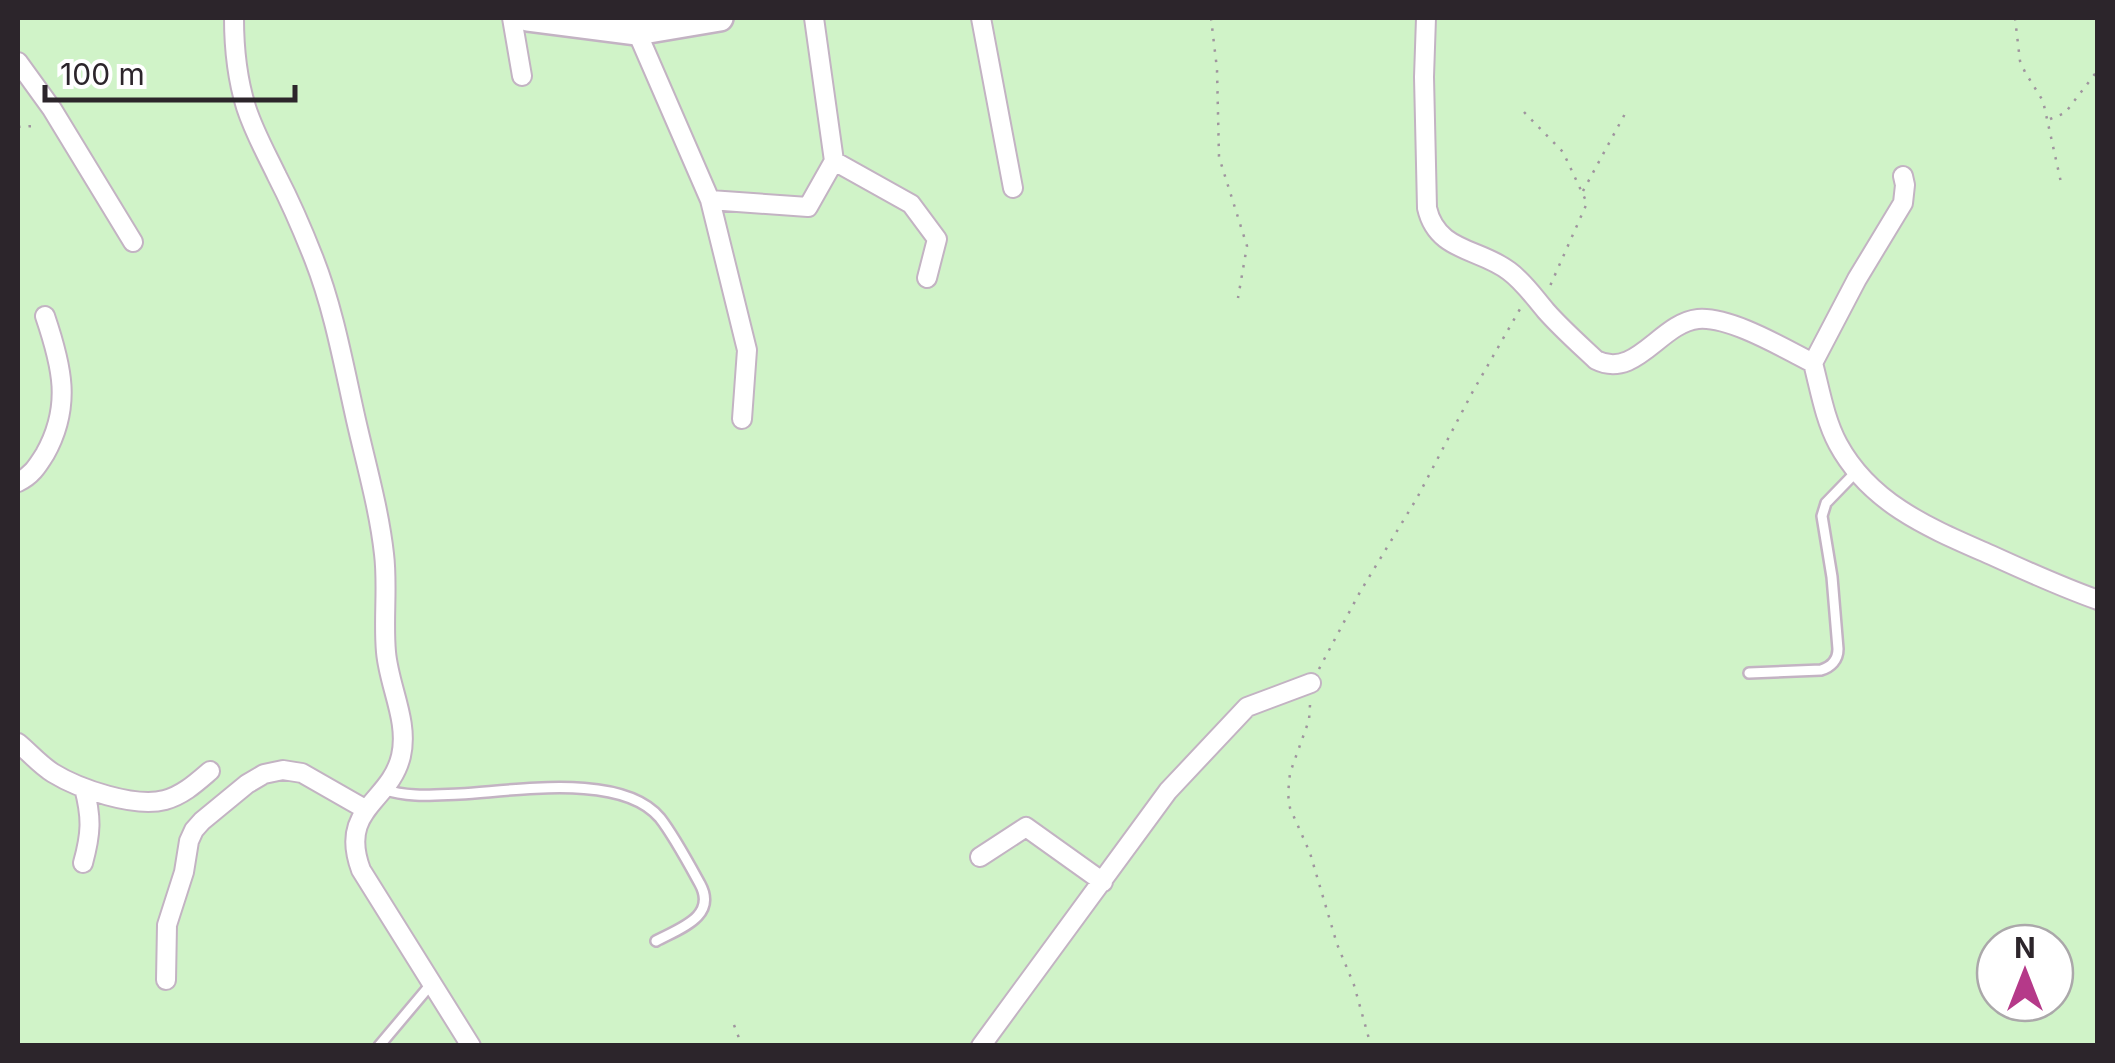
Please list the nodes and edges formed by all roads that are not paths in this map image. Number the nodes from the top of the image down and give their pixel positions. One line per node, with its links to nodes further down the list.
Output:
1 (234, 18): 28 (street)
2 (512, 18): 10 (street)
3 (528, 18): 8 (street)
4 (720, 18): 8 (street)
5 (814, 18): 11 (street)
6 (981, 18): 13 (street)
7 (1426, 18): 18 (street)
8 (637, 32): 14 (street)
9 (18, 62): 15 (street)
10 (522, 76)
11 (834, 161): 14 (street); 16 (street)
12 (1902, 176): 18 (street)
13 (1012, 188)
14 (710, 200): 19 (street)
15 (133, 242)
16 (927, 278)
17 (45, 316): 21 (street)
18 (1814, 364): 20 (street)
19 (742, 419)
20 (1857, 471): 22 (street); 23 (lane)
21 (18, 482)
22 (2098, 600)
23 (1749, 673)
24 (1311, 683): 32 (street)
25 (18, 743): 27 (street)
26 (210, 770): 27 (street)
27 (84, 788): 31 (street)
28 (383, 789): 29 (street); 33 (lane)
29 (365, 809): 34 (street); 35 (street)
30 (980, 856): 32 (street)
31 (83, 864)
32 (1103, 882): 38 (street)
33 (656, 941)
34 (166, 980)
35 (432, 983): 36 (lane); 37 (street)
36 (379, 1046)
37 (471, 1046)
38 (981, 1046)

